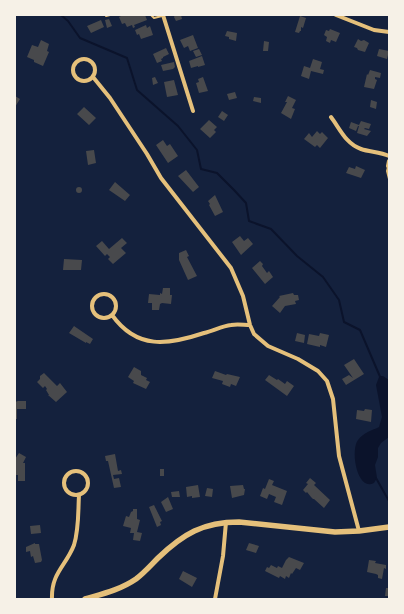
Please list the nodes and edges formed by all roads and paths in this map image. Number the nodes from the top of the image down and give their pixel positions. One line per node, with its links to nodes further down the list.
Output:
1 (110, 15): 5 (lane)
2 (151, 15): 3 (lane)
3 (163, 15): 8 (street)
4 (336, 15): 6 (street)
5 (106, 16)
6 (389, 32)
7 (93, 77): 7 (street); 15 (street)
8 (194, 111)
9 (331, 118): 10 (street)
10 (389, 156)
11 (389, 161): 12 (street)
12 (388, 166): 13 (lane)
13 (389, 179)
14 (112, 315): 14 (street); 15 (street)
15 (250, 325): 19 (street)
16 (79, 495): 16 (street); 20 (street)
17 (226, 522): 19 (street); 21 (street); 22 (street)
18 (389, 527): 19 (street)
19 (359, 531)
20 (52, 599)
21 (84, 599)
22 (215, 599)

